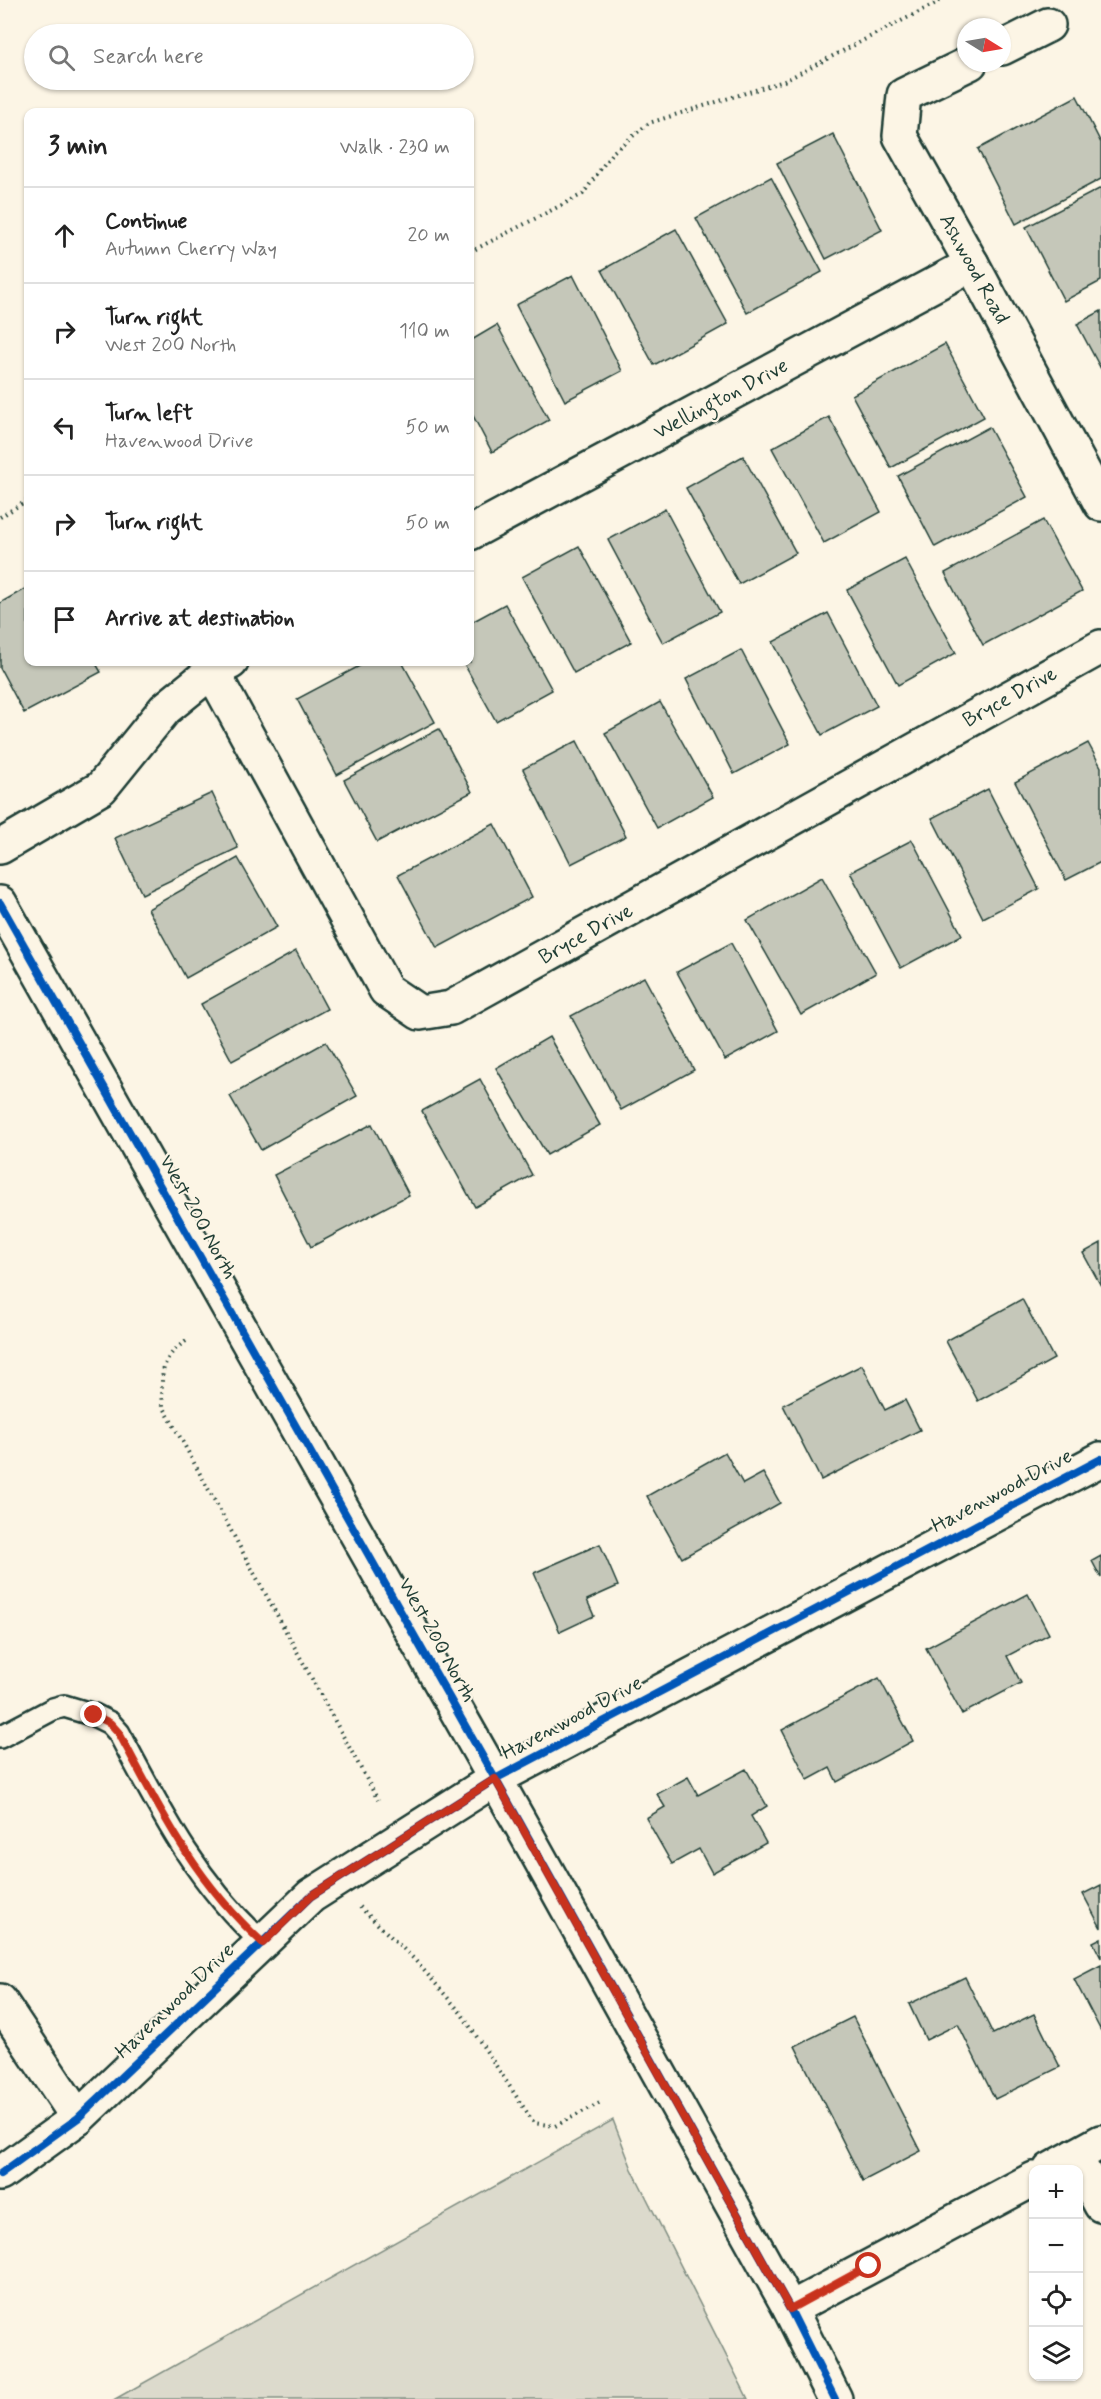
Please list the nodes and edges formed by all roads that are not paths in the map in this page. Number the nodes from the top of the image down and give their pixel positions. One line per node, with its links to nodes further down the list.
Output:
1 (1048, 25): 2 (street)
2 (1011, 44)
3 (957, 69): 4 (street, Ashwood Road)
4 (972, 264): 5 (street, Ashwood Road); 6 (street, Wellington Drive)
5 (1101, 504)
6 (474, 531)
7 (1101, 647): 8 (street, Bryce Drive)
8 (222, 666): 9 (street)
9 (0, 847)
10 (0, 903): 13 (street, West 200 North)
11 (1101, 1459): 13 (street, Havenwood Drive)
12 (0, 1737): 14 (lane)
13 (495, 1779): 14 (street, Havenwood Drive); 21 (street, West 200 North)
14 (263, 1943): 16 (street, Havenwood Drive)
15 (0, 2001): 16 (street)
16 (78, 2118): 18 (street, Havenwood Drive)
17 (1075, 2156): 20 (street)
18 (0, 2174)
19 (1029, 2182): 21 (street)
20 (1101, 2205)
21 (790, 2309): 22 (street, West 200 North)
22 (835, 2399)

